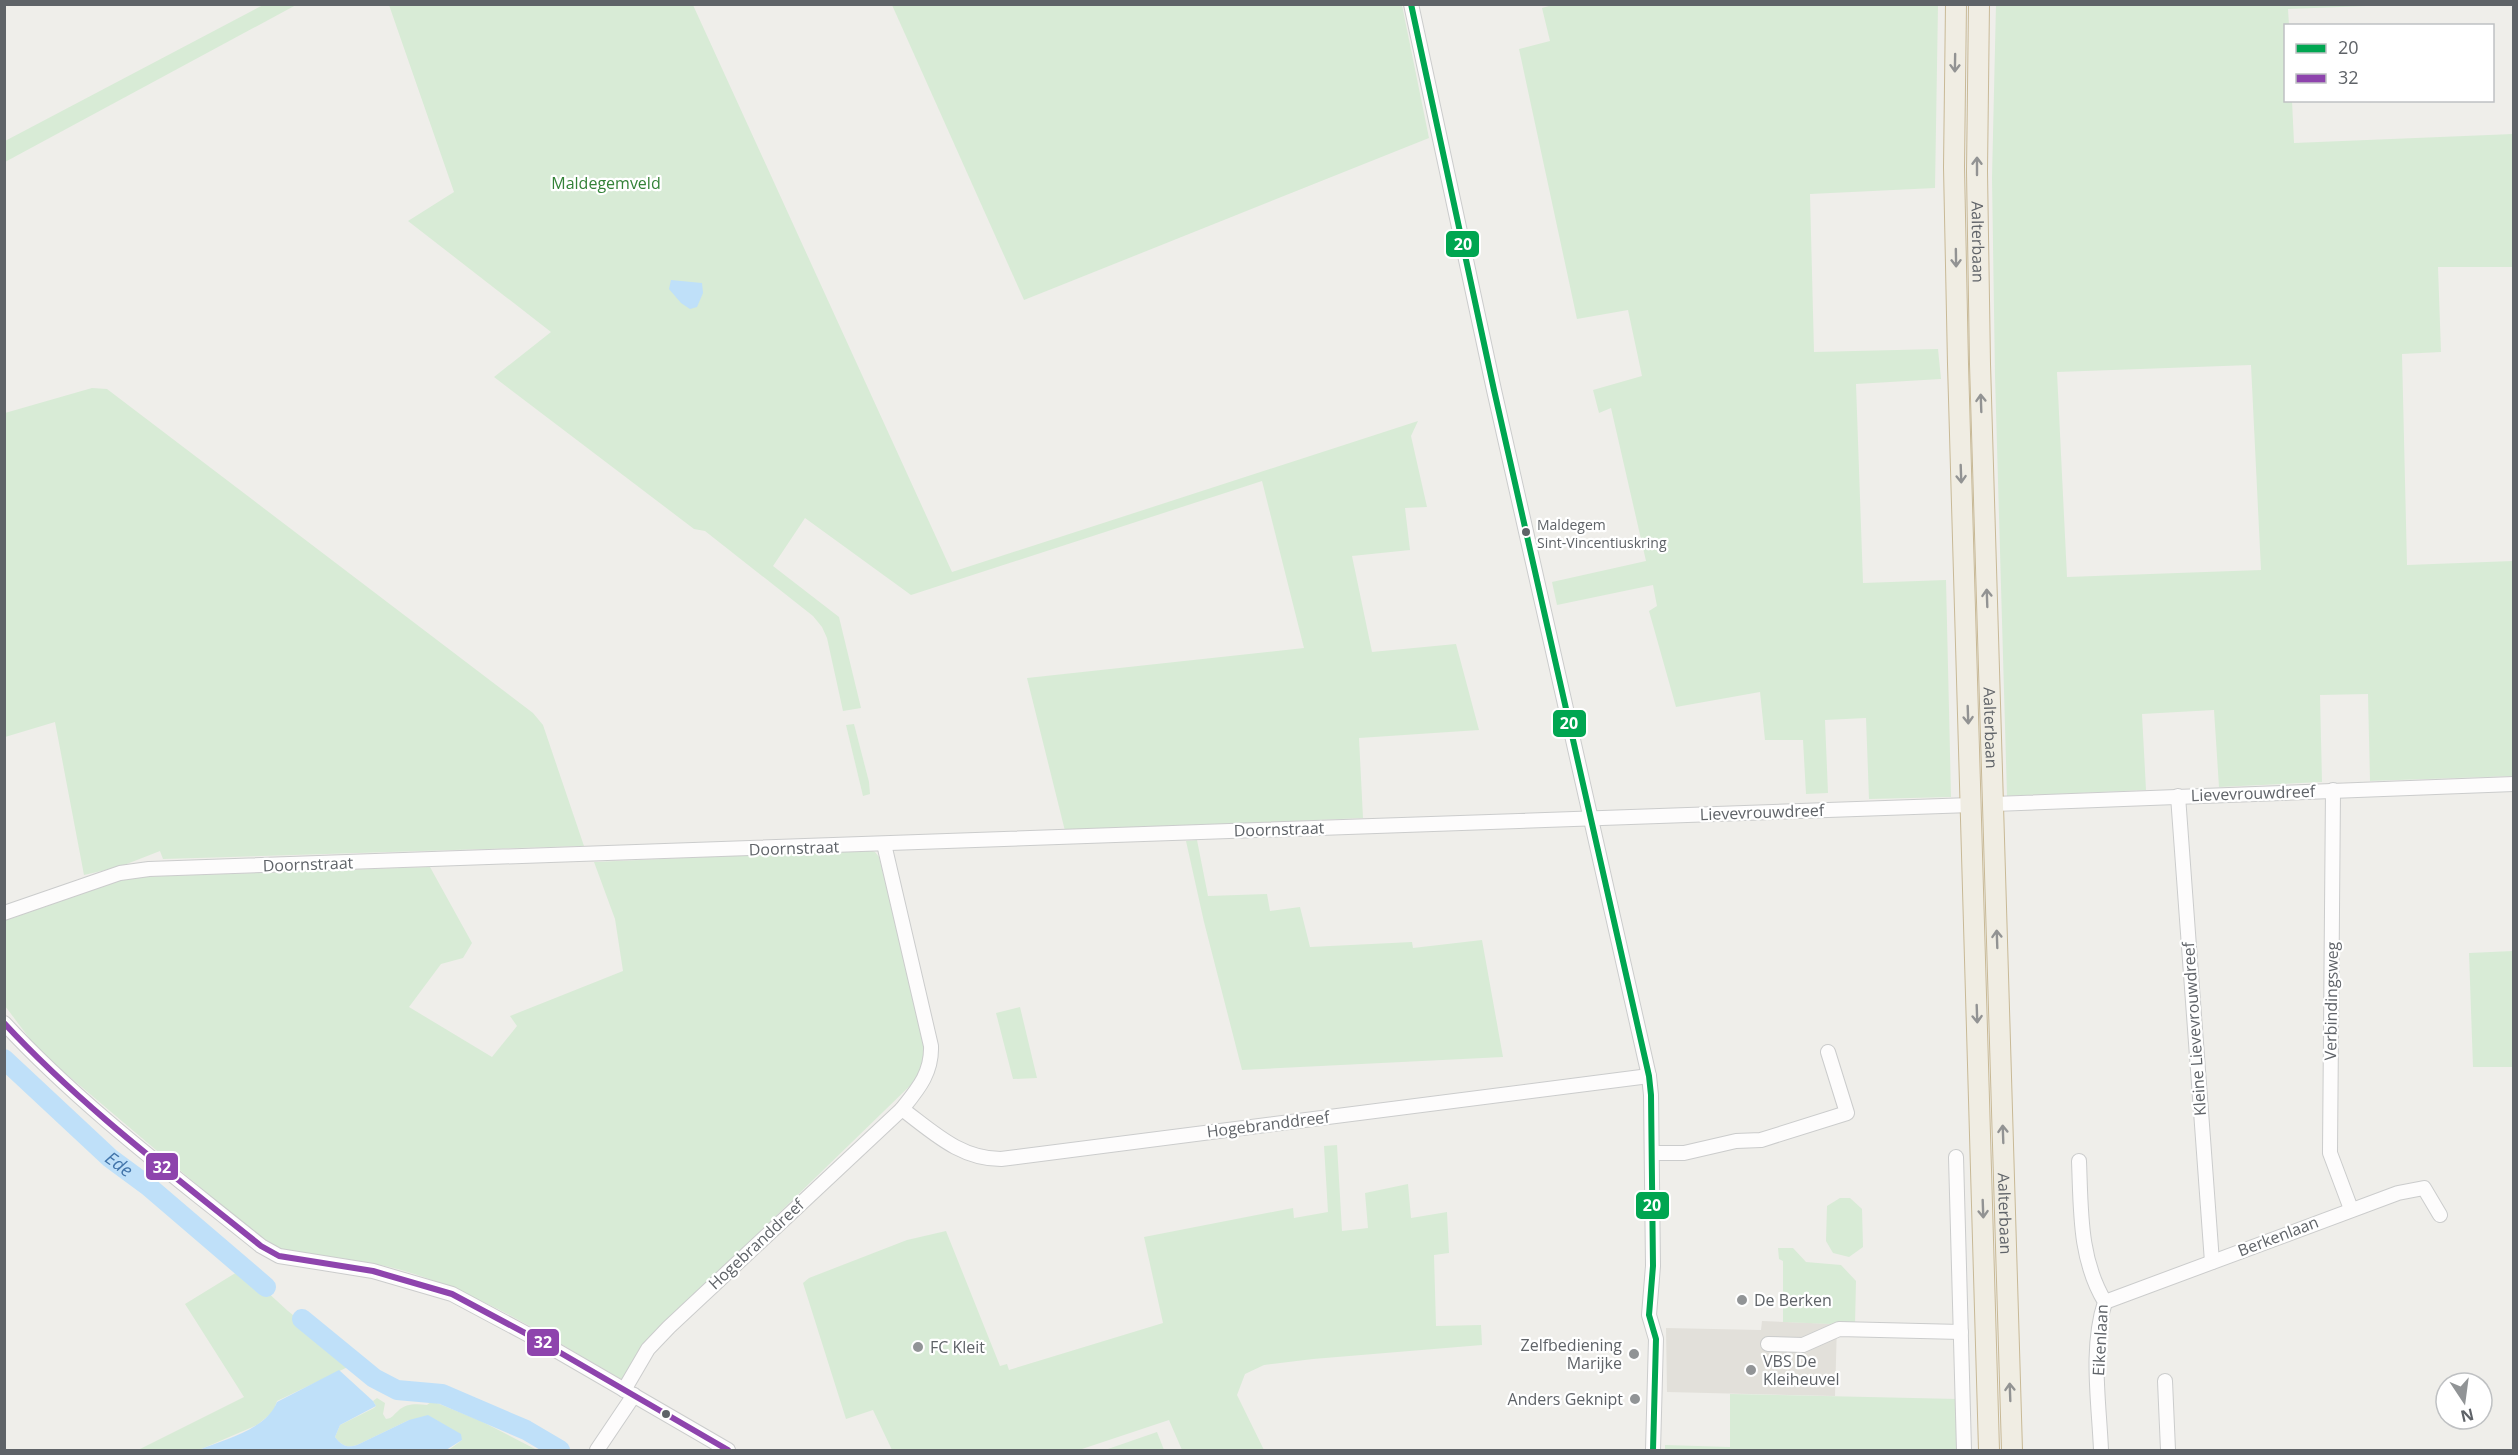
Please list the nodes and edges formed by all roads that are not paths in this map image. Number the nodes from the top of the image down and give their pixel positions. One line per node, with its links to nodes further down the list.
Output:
1 (1411, 4): 9 (street)
2 (1956, 4): 8 (highway, Aalterbaan, one-way to 8)
3 (1979, 4): 7 (highway, Aalterbaan, one-way to 3)
4 (2514, 784): 5 (street, Lievevrouwdreef)
5 (2333, 790): 6 (street, Lievevrouwdreef); 19 (street, Verbindingsweg)
6 (2178, 796): 7 (street, Lievevrouwdreef); 21 (street, Kleine Lievevrouwdreef)
7 (1994, 804): 32 (highway, Aalterbaan, one-way to 7)
8 (1971, 805): 9 (street, Lievevrouwdreef); 31 (highway, Aalterbaan, one-way to 31)
9 (1590, 819): 10 (street, Doornstraat); 14 (street)
10 (884, 844): 11 (street, Doornstraat); 15 (street, Hogebranddreef)
11 (4, 913)
12 (4, 1023): 26 (street)
13 (1828, 1052): 16 (street)
14 (1648, 1076): 15 (street, Hogebranddreef); 16 (street)
15 (902, 1109): 26 (street, Hogebranddreef)
16 (1652, 1153): 29 (street)
17 (1956, 1157): 23 (street)
18 (2079, 1161): 22 (street, Eikenlaan)
19 (2351, 1209): 20 (street, Berkenlaan); 21 (street, Berkenlaan)
20 (2440, 1215)
21 (2212, 1262): 22 (street, Berkenlaan)
22 (2105, 1302): 33 (street, Eikenlaan)
23 (1961, 1332): 24 (street); 30 (street)
24 (1768, 1344)
25 (2165, 1381): 34 (street)
26 (629, 1393): 27 (street, Hogebranddreef); 28 (street)
27 (597, 1450)
28 (728, 1450)
29 (1653, 1450)
30 (1964, 1450)
31 (1989, 1450)
32 (2012, 1450)
33 (2101, 1450)
34 (2168, 1450)

